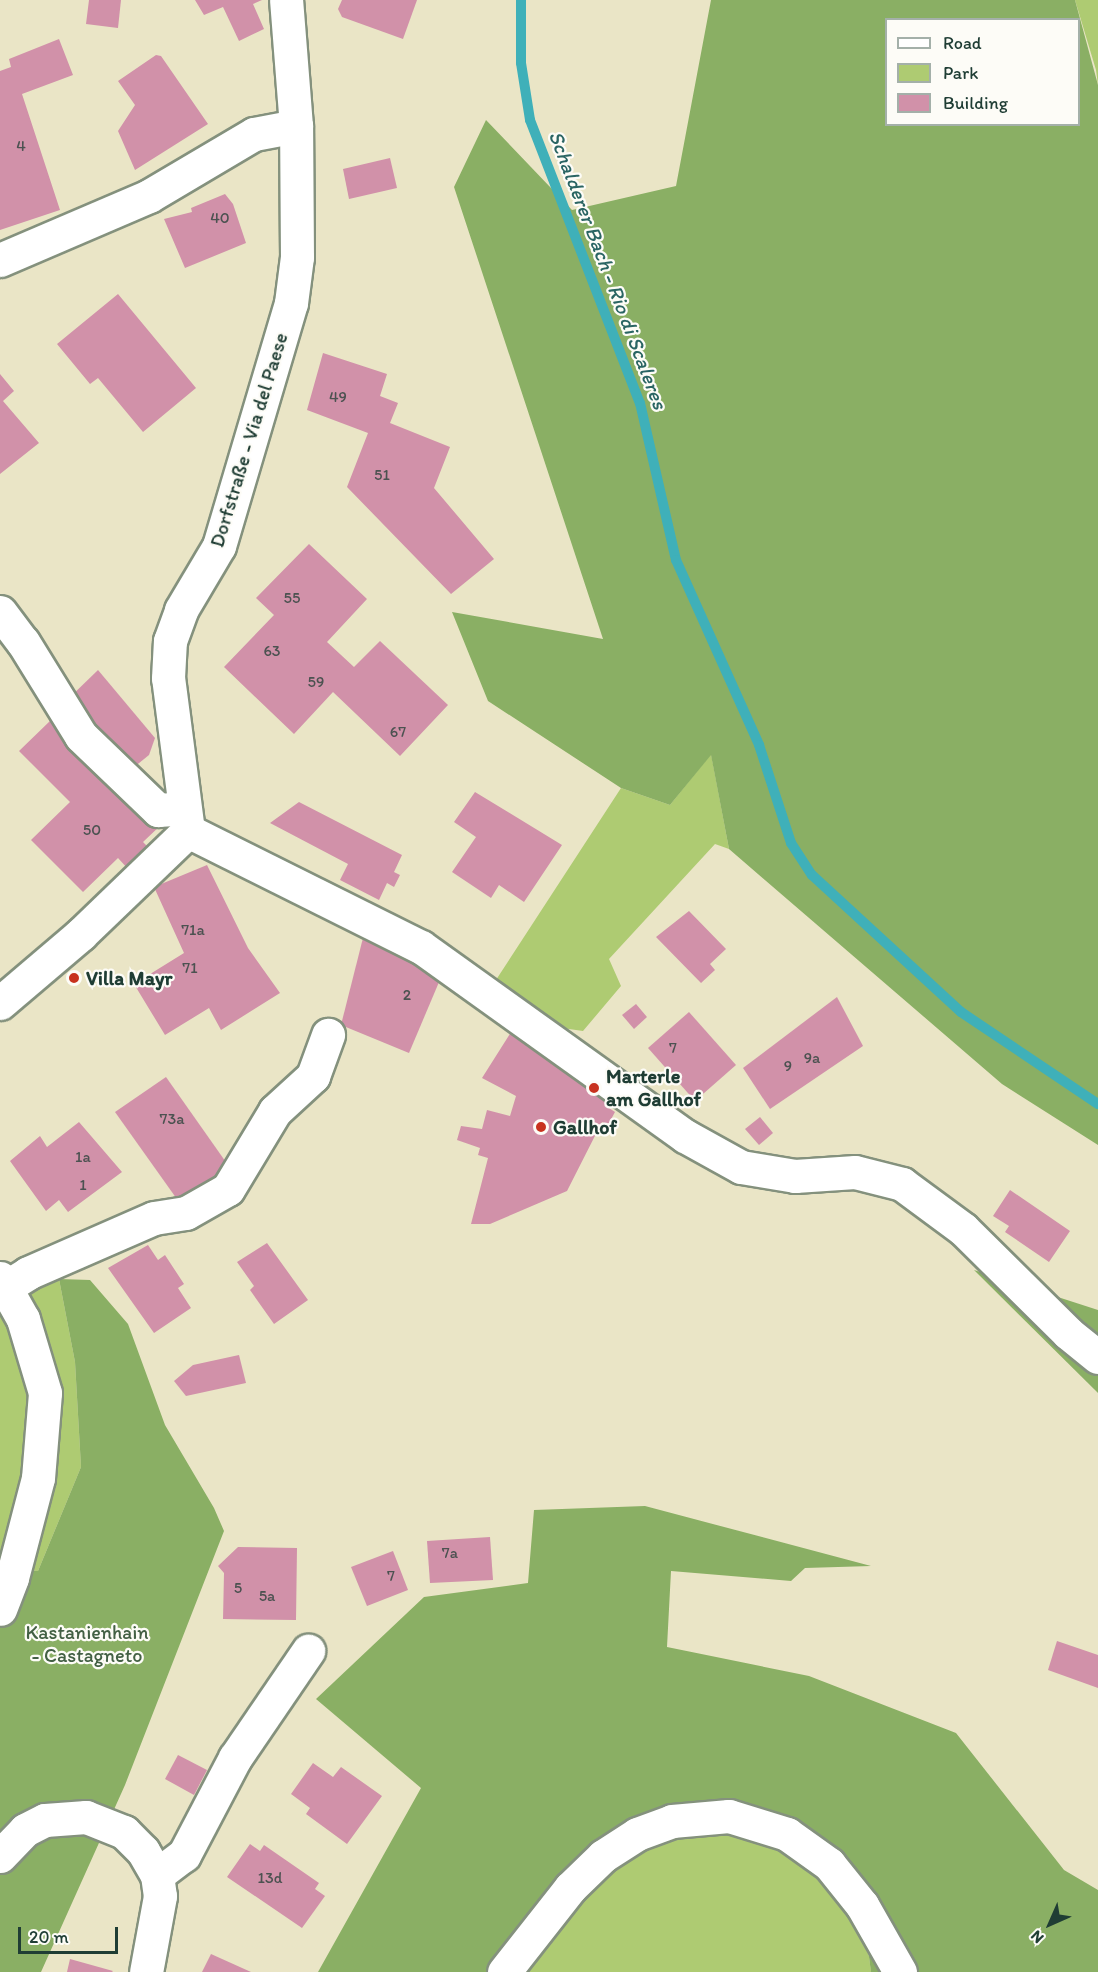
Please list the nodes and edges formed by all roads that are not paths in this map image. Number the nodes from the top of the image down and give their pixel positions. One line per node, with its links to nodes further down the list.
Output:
1 (286, 0): 2 (street, Dorfstraße - Via del Paese)
2 (296, 126): 3 (street); 5 (street, Dorfstraße - Via del Paese)
3 (0, 260)
4 (0, 612): 5 (street)
5 (186, 819): 6 (street); 9 (street)
6 (0, 1003)
7 (328, 1035): 8 (street)
8 (3, 1282): 10 (street)
9 (1098, 1357)
10 (0, 1609)
11 (308, 1651): 13 (street)
12 (0, 1856): 13 (street)
13 (157, 1875): 14 (street)
14 (146, 1972)
15 (504, 1972): 16 (street)
16 (900, 1972)

